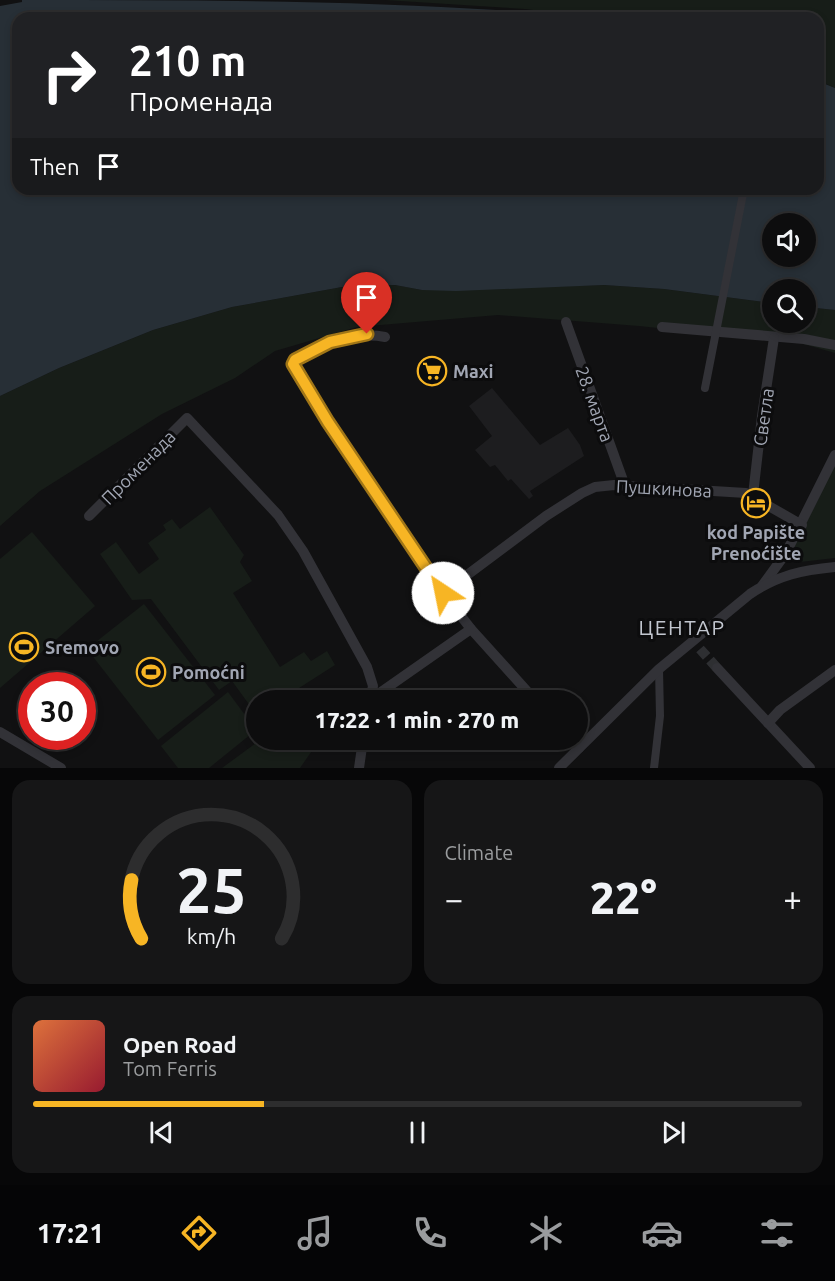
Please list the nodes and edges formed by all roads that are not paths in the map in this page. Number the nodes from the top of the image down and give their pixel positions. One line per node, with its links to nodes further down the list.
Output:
1 (743, 195): 7 (street, bridge)
2 (566, 322): 9 (street, 28. марта)
3 (662, 327): 5 (street)
4 (385, 337): 17 (street)
5 (774, 338): 6 (street); 10 (street, Светла)
6 (835, 345)
7 (705, 388)
8 (835, 455): 12 (street)
9 (625, 486): 10 (street, Пушкинова); 17 (street, Пушкинова)
10 (753, 495): 12 (street, Пушкинова)
11 (89, 516): 22 (street, Променада)
12 (802, 525): 13 (street)
13 (786, 553): 15 (street); 16 (street)
14 (835, 567): 15 (street)
15 (801, 571): 16 (street)
16 (762, 585): 20 (street)
17 (443, 593): 18 (street)
18 (471, 629): 23 (street); 24 (street)
19 (717, 668): 25 (street)
20 (659, 669): 27 (street); 33 (street)
21 (835, 670): 25 (street)
22 (372, 690)
23 (385, 690)
24 (526, 690)
25 (768, 723): 34 (street)
26 (0, 732): 30 (street)
27 (588, 739)
28 (362, 750): 31 (street)
29 (577, 750): 32 (street)
30 (61, 768)
31 (360, 768)
32 (560, 768)
33 (654, 768)
34 (810, 768)

